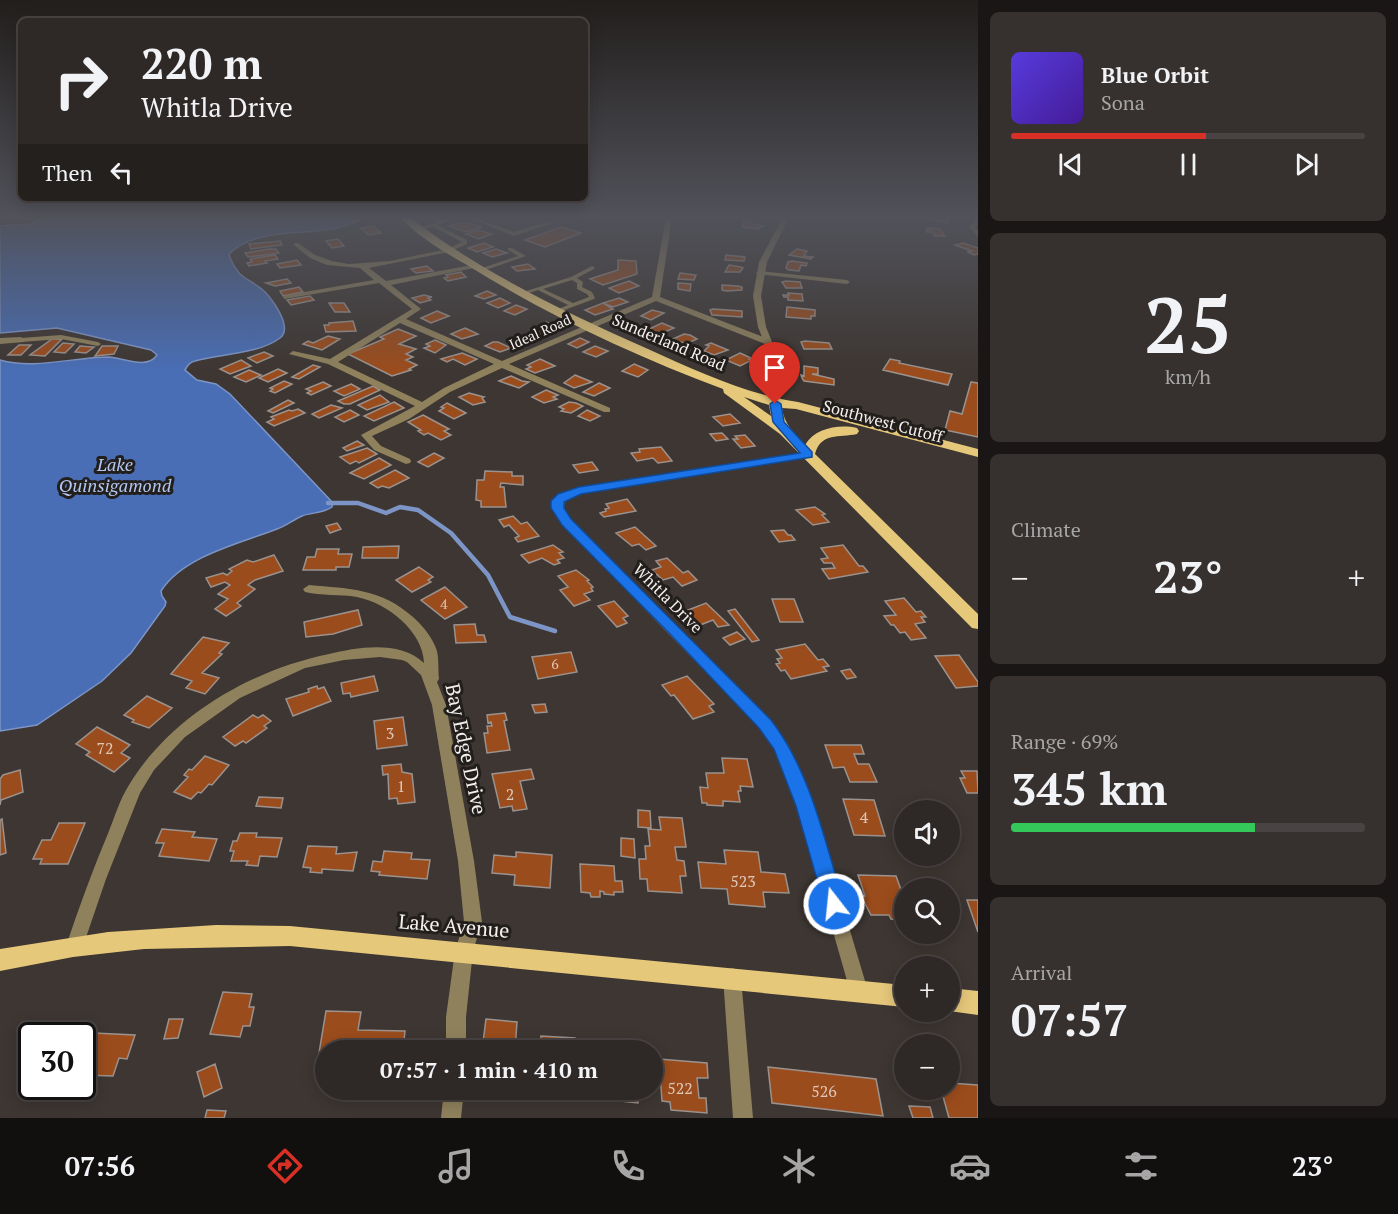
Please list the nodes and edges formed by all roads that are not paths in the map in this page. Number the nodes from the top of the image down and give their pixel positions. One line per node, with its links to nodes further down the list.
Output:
1 (366, 269): 9 (street)
2 (470, 269): 9 (street)
3 (480, 269): 12 (main road, Sunderland Road)
4 (590, 269): 8 (lane)
5 (661, 269): 14 (street)
6 (761, 269): 7 (street)
7 (759, 273): 10 (lane); 21 (street)
8 (573, 278): 11 (lane); 15 (lane)
9 (382, 282): 13 (street); 17 (street)
10 (847, 282)
11 (539, 289): 12 (lane); 15 (lane)
12 (523, 293): 16 (main road, Sunderland Road)
13 (287, 297)
14 (656, 298): 18 (street, Ideal Road); 21 (street)
15 (573, 305): 16 (lane)
16 (557, 310): 18 (main road, Sunderland Road)
17 (400, 320): 24 (street); 25 (street)
18 (587, 326): 25 (street, Ideal Road); 26 (main road, Sunderland Road)
19 (21, 340): 20 (street); 22 (lane)
20 (0, 341)
21 (768, 342): 27 (street)
22 (98, 344)
23 (293, 354): 24 (street)
24 (331, 362): 28 (street)
25 (503, 364): 28 (street, Ideal Road); 29 (street)
26 (718, 383): 27 (main road, Sunderland Road); 31 (main road)
27 (775, 404): 30 (main road, Southwest Cutoff); 31 (main road); 32 (main road, Southwest Cutoff)
28 (420, 405): 34 (street, Ideal Road)
29 (607, 410)
30 (853, 431): 33 (main road); 35 (main road, Southwest Cutoff)
31 (786, 433): 33 (main road)
32 (978, 453)
33 (808, 455): 37 (main road); 43 (street, Whitla Drive)
34 (406, 461)
35 (978, 463)
36 (309, 589): 38 (street)
37 (978, 624)
38 (432, 686): 39 (street, Bay Edge Drive); 40 (street, Bay Edge Drive)
39 (75, 946): 40 (main road, Lake Avenue); 41 (main road, Lake Avenue)
40 (464, 951): 42 (main road, Lake Avenue); 47 (street, Bay Edge Drive)
41 (0, 960)
42 (732, 978): 43 (main road, Lake Avenue); 50 (street)
43 (859, 991): 44 (main road, Lake Avenue)
44 (894, 995)
45 (960, 1001): 46 (main road)
46 (978, 1003)
47 (456, 1040)
48 (452, 1100): 49 (street)
49 (450, 1118)
50 (743, 1118)

